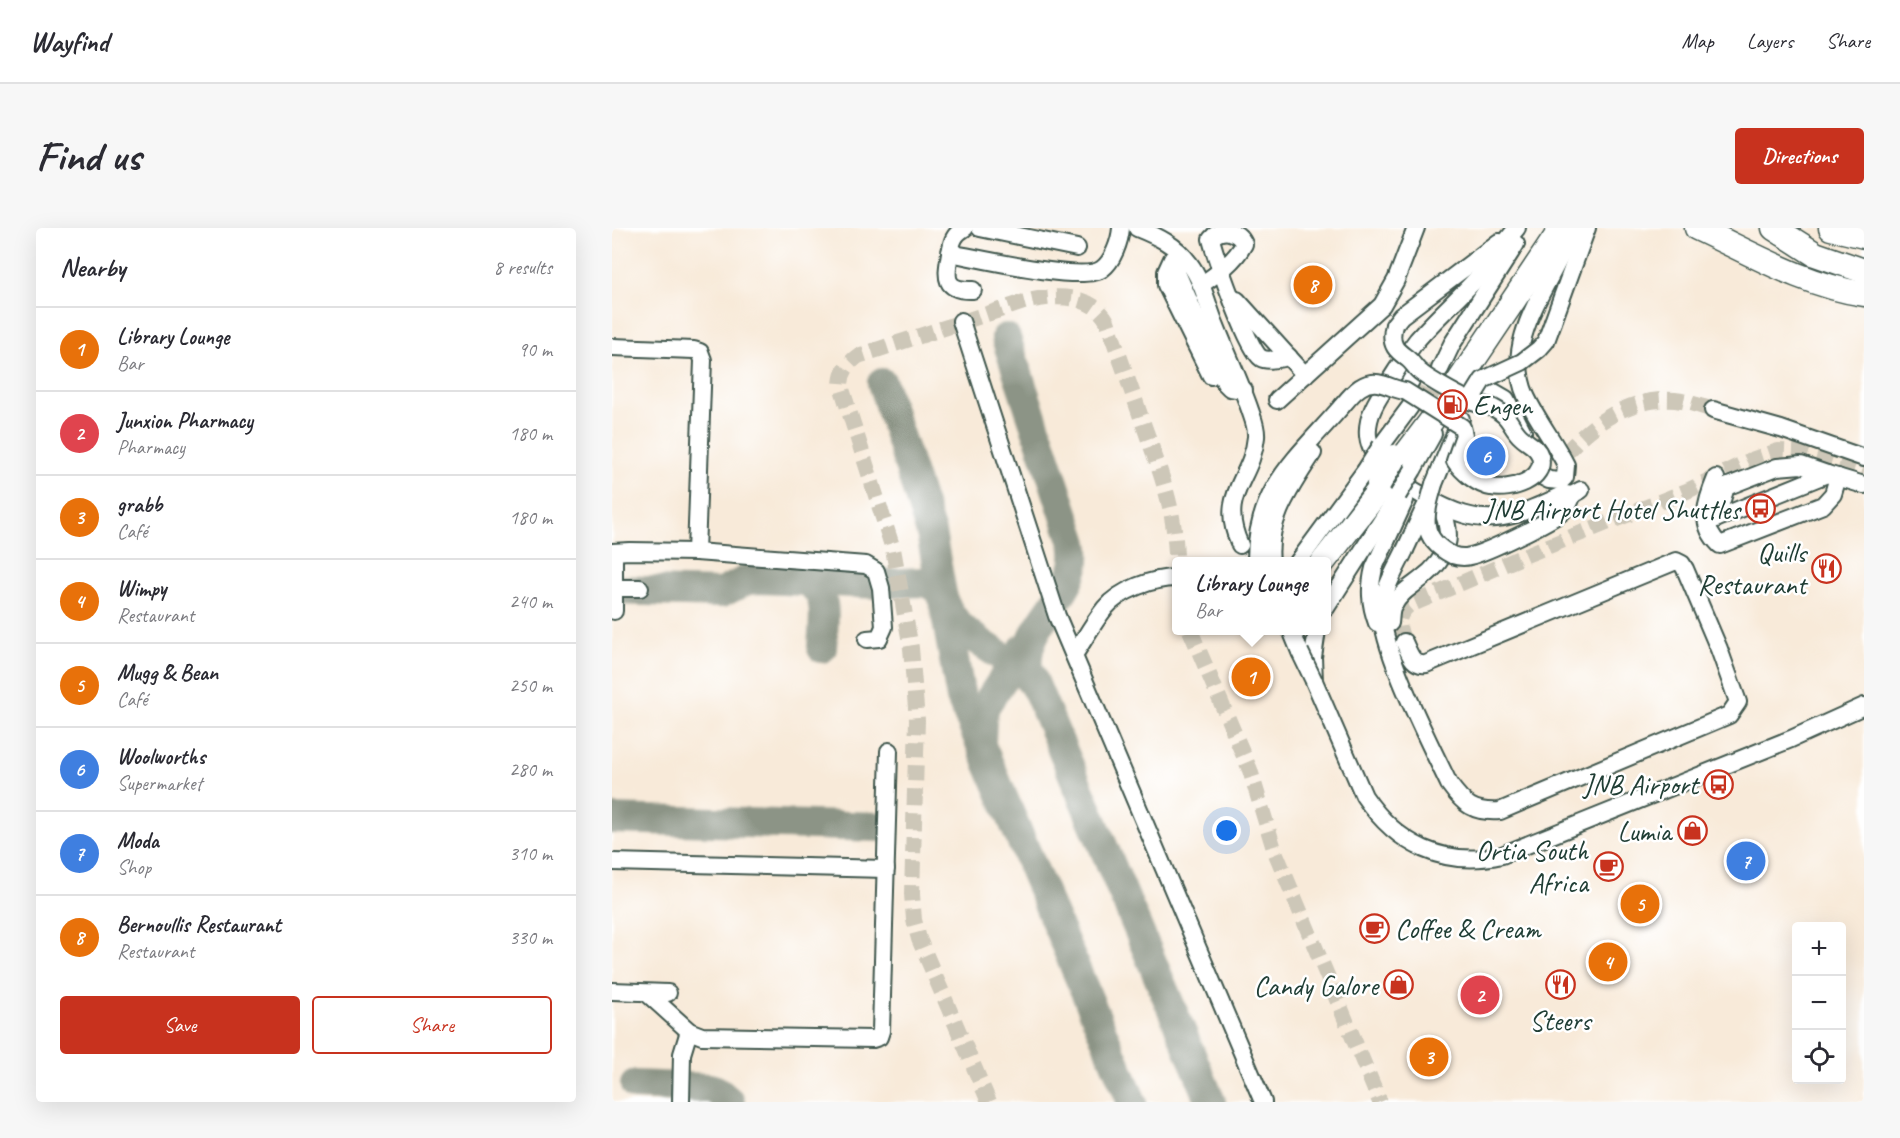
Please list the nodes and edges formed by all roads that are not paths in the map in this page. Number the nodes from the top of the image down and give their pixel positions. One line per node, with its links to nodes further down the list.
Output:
1 (965, 228): 16 (street)
2 (980, 228): 15 (street)
3 (1137, 228): 17 (street)
4 (1168, 228): 17 (street)
5 (1416, 228): 26 (street)
6 (1562, 228): 28 (highway)
7 (1573, 228): 43 (street)
8 (1587, 228): 28 (street, bridge)
9 (1697, 228): 21 (highway)
10 (1774, 228): 18 (highway)
11 (1832, 228): 14 (highway)
12 (1519, 229): 25 (street, bridge); 28 (street); 41 (street)
13 (1119, 230): 16 (street); 17 (street)
14 (1864, 236)
15 (1077, 248)
16 (950, 253): 20 (street)
17 (1179, 261): 19 (street); 22 (street); 27 (street)
18 (1864, 271)
19 (1201, 285): 22 (street); 26 (street)
20 (973, 290)
21 (1864, 294)
22 (1208, 307): 27 (street)
23 (962, 321): 60 (street)
24 (612, 347): 45 (street)
25 (1417, 370): 28 (street, bridge); 32 (street)
26 (1305, 375): 29 (street)
27 (1244, 390): 46 (street)
28 (1459, 394): 28 (street, bridge); 32 (street, bridge); 33 (street); 38 (street)
29 (1277, 400)
30 (1342, 406): 32 (street, bridge); 46 (street); 47 (street)
31 (1713, 410): 34 (street)
32 (1422, 415): 40 (highway, bridge)
33 (1524, 432)
34 (1864, 458)
35 (1757, 475): 36 (street); 42 (street); 42 (street); 42 (street)
36 (1832, 476): 39 (street); 42 (street); 42 (street)
37 (1716, 478): 42 (street)
38 (1434, 484): 43 (street, bridge); 59 (street, bridge)
39 (1864, 485)
40 (1386, 487): 48 (street); 49 (highway); 53 (street); 59 (street)
41 (1440, 505): 43 (street); 59 (street)
42 (1735, 511)
43 (1493, 519)
44 (613, 552): 45 (street); 51 (street)
45 (696, 552): 57 (street)
46 (1251, 552)
47 (1271, 557)
48 (1301, 557)
49 (1326, 557)
50 (1172, 578): 60 (street)
51 (614, 588): 52 (street); 54 (street)
52 (640, 588)
53 (1331, 600)
54 (614, 611)
55 (1316, 635): 61 (street)
56 (1291, 637): 61 (street, bridge)
57 (867, 639)
58 (1404, 642): 59 (street)
59 (1390, 653)
60 (1074, 655): 71 (street)
61 (1314, 681): 62 (street)
62 (1864, 706)
63 (889, 751): 65 (street)
64 (612, 862): 65 (street)
65 (886, 869): 69 (street)
66 (612, 992): 67 (street)
67 (646, 993): 68 (street); 69 (street)
68 (668, 993)
69 (689, 1031): 70 (street)
70 (681, 1102)
71 (1263, 1102)

